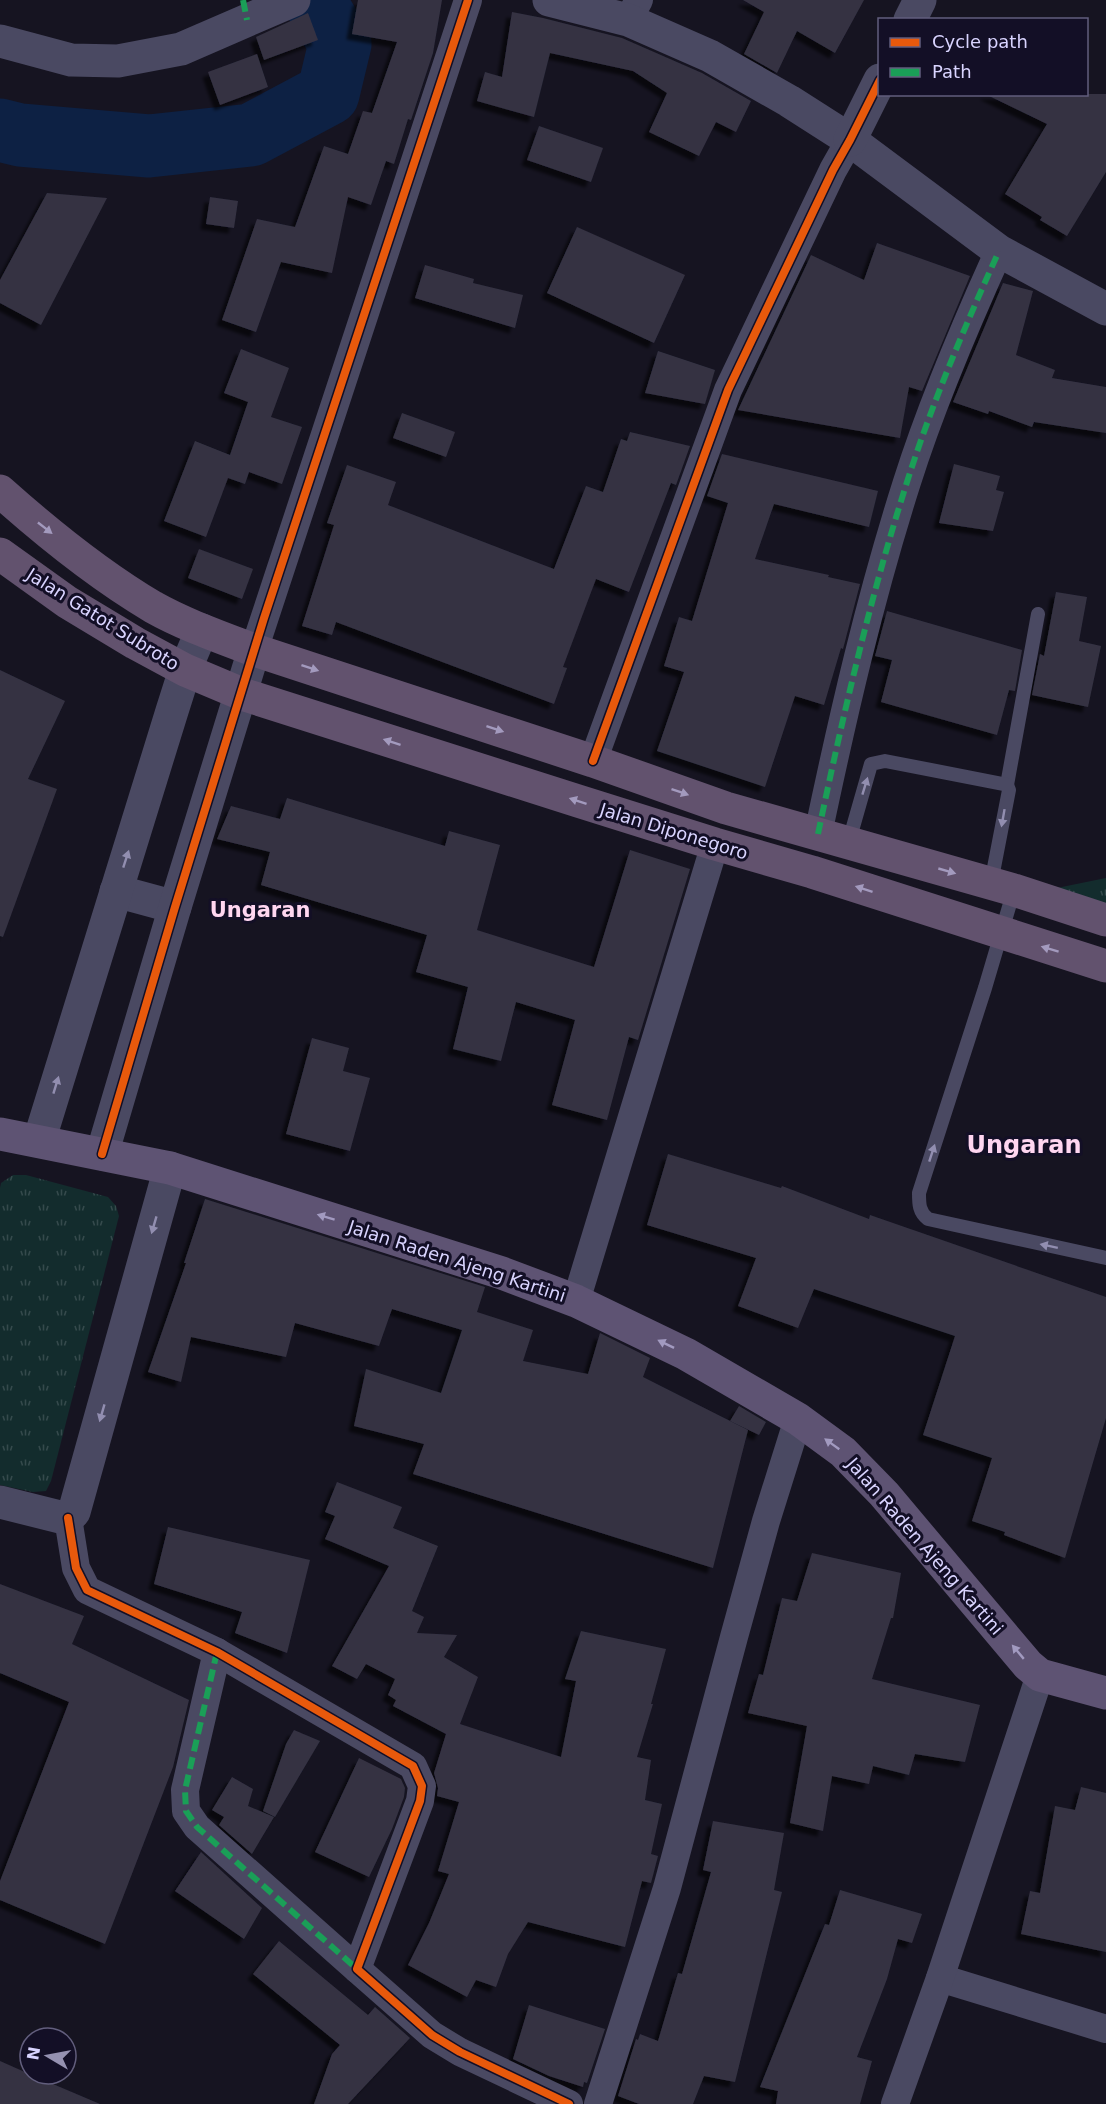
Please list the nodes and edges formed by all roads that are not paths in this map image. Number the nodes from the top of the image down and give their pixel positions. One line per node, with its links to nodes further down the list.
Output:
1 (468, 0): 16 (street)
2 (549, 0): 5 (street)
3 (920, 0): 6 (street)
4 (264, 7): 7 (street)
5 (633, 10): 9 (street)
6 (911, 18)
7 (0, 41)
8 (878, 82): 9 (street)
9 (850, 140): 10 (street); 19 (street)
10 (999, 251): 11 (street); 21 (street)
11 (1106, 309)
12 (0, 491): 15 (highway, Jalan Gatot Subroto, one-way to 15)
13 (0, 554): 17 (highway, Jalan Gatot Subroto)
14 (1038, 614): 20 (lane)
15 (202, 630): 16 (highway, Jalan Gatot Subroto); 17 (street)
16 (254, 650): 18 (street); 19 (highway, Jalan Diponegoro, one-way to 19)
17 (186, 670): 18 (highway, Jalan Gatot Subroto); 24 (street, one-way to 17)
18 (242, 694): 22 (highway, Jalan Diponegoro, one-way to 18); 25 (street)
19 (593, 761): 21 (highway, Jalan Diponegoro, one-way to 21)
20 (1007, 785): 21 (lane, one-way to 20); 23 (lane, one-way to 23)
21 (832, 838): 23 (highway, Jalan Diponegoro, one-way to 23)
22 (715, 844): 27 (highway, Jalan Diponegoro, one-way to 22); 34 (street)
23 (1003, 886): 26 (highway, Jalan Diponegoro); 27 (lane)
24 (116, 891): 25 (street); 30 (street, one-way to 24)
25 (175, 907): 31 (street)
26 (1106, 920)
27 (1002, 934): 28 (highway, Jalan Diponegoro, one-way to 27); 33 (lane, one-way to 27)
28 (1106, 966)
29 (0, 1134): 30 (main road, Jalan Raden Ajeng Kartini)
30 (39, 1141): 31 (main road, Jalan Raden Ajeng Kartini)
31 (102, 1154): 32 (main road, Jalan Raden Ajeng Kartini)
32 (170, 1168): 34 (main road, Jalan Raden Ajeng Kartini, one-way to 32); 37 (street, one-way to 37)
33 (1106, 1258)
34 (576, 1301): 35 (main road, Jalan Raden Ajeng Kartini, one-way to 34)
35 (798, 1419): 39 (main road, Jalan Raden Ajeng Kartini, one-way to 35); 45 (street)
36 (0, 1502): 37 (street)
37 (68, 1518): 38 (street)
38 (217, 1652): 41 (street); 41 (street)
39 (1040, 1675): 40 (main road, Jalan Raden Ajeng Kartini); 42 (street)
40 (1106, 1693)
41 (357, 1968): 44 (street)
42 (940, 1978): 43 (street); 46 (street)
43 (1106, 2029)
44 (569, 2104)
45 (597, 2104)
46 (894, 2104)

